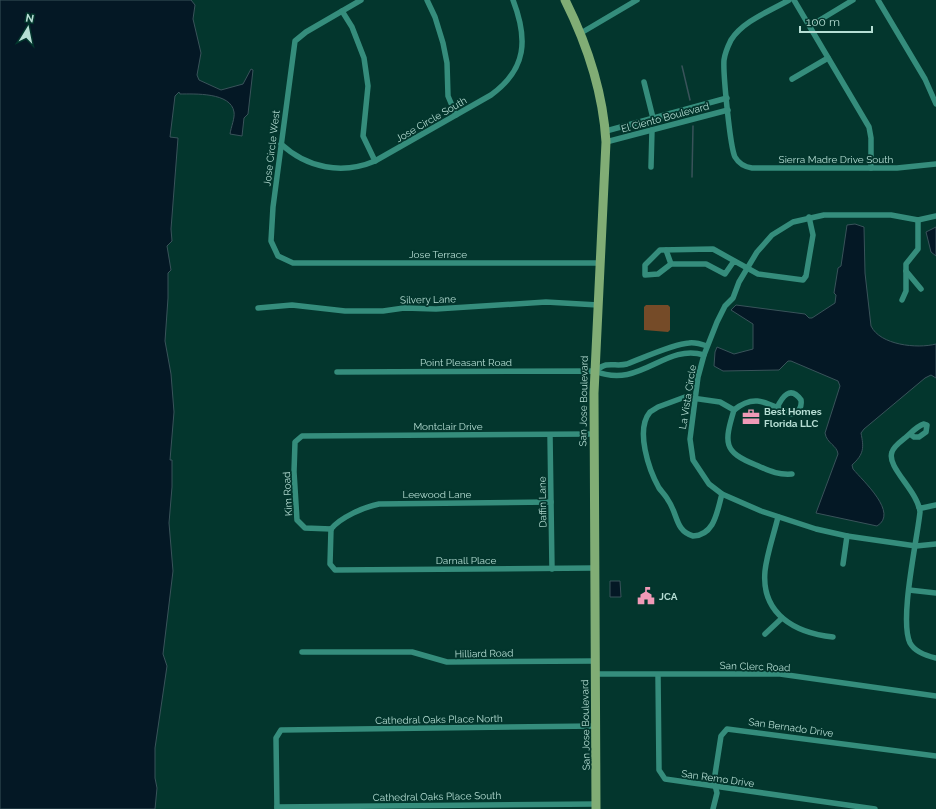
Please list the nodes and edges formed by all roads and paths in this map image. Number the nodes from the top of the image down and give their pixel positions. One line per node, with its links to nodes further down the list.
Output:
1 (361, 0): 10 (street)
2 (427, 0): 19 (street)
3 (513, 0): 19 (street, Jose Circle South)
4 (565, 0): 12 (main road, San Jose Boulevard)
5 (637, 0): 12 (street)
6 (789, 0): 16 (street)
7 (794, 0): 11 (street)
8 (853, 0): 11 (street)
9 (878, 0): 17 (street)
10 (342, 11): 24 (street, Jose Circle West); 25 (street)
11 (810, 26): 13 (street)
12 (581, 33): 22 (main road, San Jose Boulevard)
13 (828, 58): 14 (street); 28 (street)
14 (792, 79)
15 (644, 82): 20 (street)
16 (727, 98): 18 (street); 20 (street, El Ciento Boulevard)
17 (936, 104)
18 (728, 110): 21 (street, El Ciento Boulevard); 28 (street, Sierra Madre Drive South)
19 (456, 115): 25 (street, Jose Circle South)
20 (653, 118): 22 (street, El Ciento Boulevard)
21 (652, 130): 23 (street, El Ciento Boulevard); 27 (street)
22 (606, 131): 23 (main road, San Jose Boulevard)
23 (606, 142): 35 (main road, San Jose Boulevard)
24 (281, 144): 25 (street, Jose Circle South); 33 (street, Jose Circle West)
25 (375, 161)
26 (936, 164): 28 (street, Sierra Madre Drive South)
27 (651, 167)
28 (871, 168)
29 (936, 216): 31 (street, La Vista Circle)
30 (810, 217): 31 (street, La Vista Circle); 37 (street, La Vista Circle); 37 (street)
31 (918, 220): 38 (street)
32 (666, 250): 34 (street); 36 (street); 36 (street)
33 (278, 256): 35 (street, Jose Terrace)
34 (734, 261): 36 (street); 37 (street)
35 (601, 263): 41 (main road, San Jose Boulevard)
36 (671, 264)
37 (747, 269): 43 (street, La Vista Circle)
38 (906, 271): 39 (street); 40 (street)
39 (921, 289)
40 (902, 300)
41 (598, 304): 42 (street, Silvery Lane); 49 (main road, San Jose Boulevard)
42 (258, 308)
43 (707, 346): 44 (street, Point Pleasant Road); 46 (street, La Vista Circle)
44 (671, 348): 45 (street); 47 (street, Point Pleasant Road)
45 (674, 355): 46 (street, Point Pleasant Road); 48 (street, Point Pleasant Road)
46 (704, 355): 51 (street, La Vista Circle)
47 (648, 356): 48 (street); 49 (street, Point Pleasant Road)
48 (653, 366): 49 (street, Point Pleasant Road)
49 (595, 371): 50 (street, Point Pleasant Road); 54 (main road, San Jose Boulevard)
50 (337, 372)
51 (695, 399): 53 (street); 59 (street, La Vista Circle); 59 (street)
52 (777, 408): 52 (street); 53 (street)
53 (734, 410): 58 (street)
54 (593, 434): 56 (street, Montclair Drive); 69 (main road, San Jose Boulevard)
55 (910, 434): 62 (street)
56 (550, 435): 57 (street, Montclair Drive); 60 (street, Daffin Lane)
57 (302, 436): 64 (street, Kim Road)
58 (792, 474)
59 (722, 494): 63 (street, La Vista Circle)
60 (551, 502): 64 (street, Leewood Lane); 70 (street, Daffin Lane)
61 (936, 505): 62 (street)
62 (919, 506): 67 (street)
63 (778, 517): 65 (street, La Vista Circle); 73 (street)
64 (331, 529): 70 (street, Darnall Place)
65 (847, 536): 67 (street, La Vista Circle); 68 (street)
66 (936, 544): 67 (street, La Vista Circle)
67 (916, 546): 71 (street)
68 (843, 564)
69 (594, 568): 70 (street, Darnall Place); 78 (main road, San Jose Boulevard)
70 (552, 569)
71 (909, 590): 72 (street); 77 (street)
72 (936, 593)
73 (782, 618): 74 (street); 75 (street)
74 (765, 634)
75 (833, 637)
76 (302, 652): 78 (street, Hilliard Road)
77 (936, 658)
78 (596, 661): 79 (main road, San Jose Boulevard)
79 (596, 674): 80 (street, San Clerc Road); 82 (main road, San Jose Boulevard)
80 (658, 674): 81 (street, San Clerc Road); 84 (street, San Remo Drive)
81 (936, 696)
82 (596, 726): 85 (main road, San Jose Boulevard); 86 (street, Cathedral Oaks Place North)
83 (936, 756): 84 (street, San Bernado Drive)
84 (716, 787): 87 (street, San Bernado Drive); 88 (street, San Remo Drive)
85 (596, 806): 86 (street, Cathedral Oaks Place South)
86 (277, 808)
87 (713, 809)
88 (875, 809)

